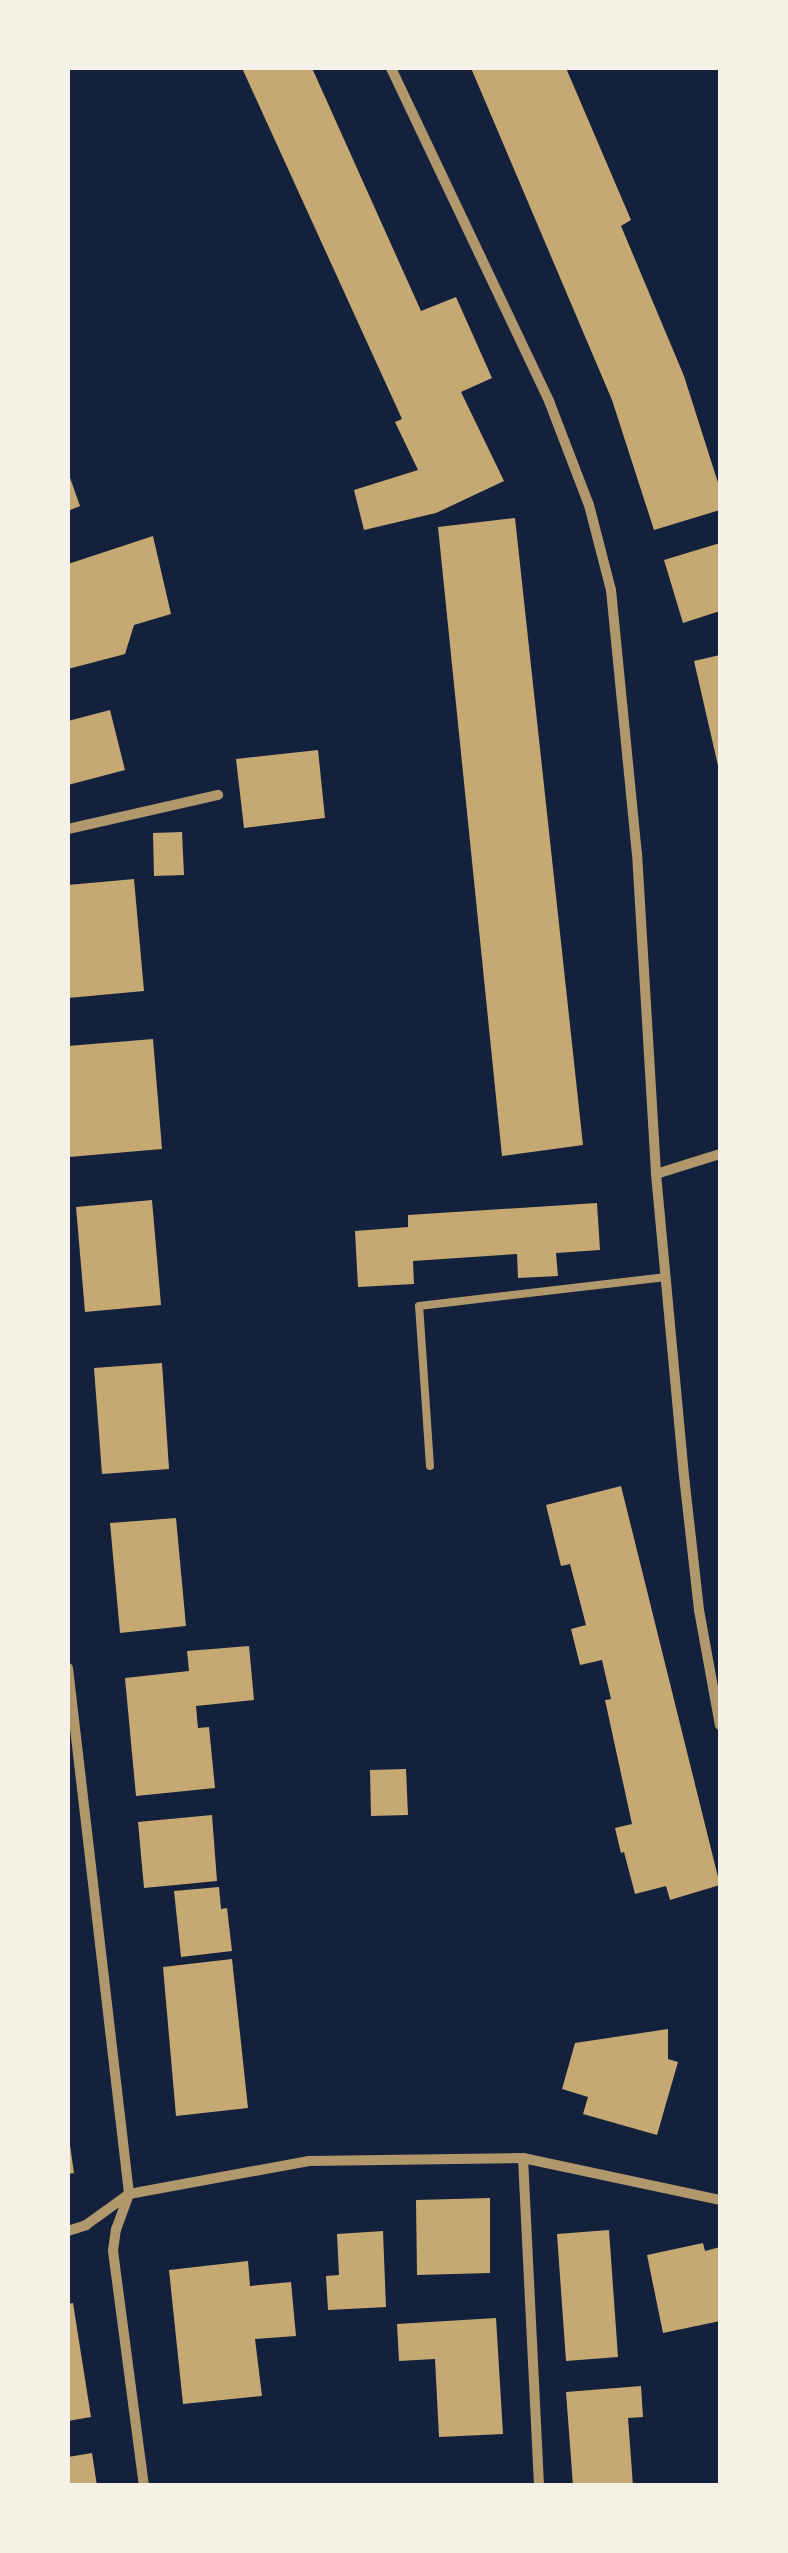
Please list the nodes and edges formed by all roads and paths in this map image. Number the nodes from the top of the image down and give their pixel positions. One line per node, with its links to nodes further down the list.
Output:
1 (390, 68): 5 (street)
2 (218, 795): 3 (street)
3 (68, 829)
4 (720, 1154): 5 (street)
5 (656, 1174): 6 (street)
6 (666, 1277): 7 (lane); 9 (street)
7 (430, 1466)
8 (68, 1668): 11 (street)
9 (720, 1725)
10 (523, 2158): 11 (street); 12 (street); 15 (street)
11 (129, 2194): 13 (street); 14 (street)
12 (720, 2200)
13 (68, 2231)
14 (144, 2486)
15 (538, 2486)

